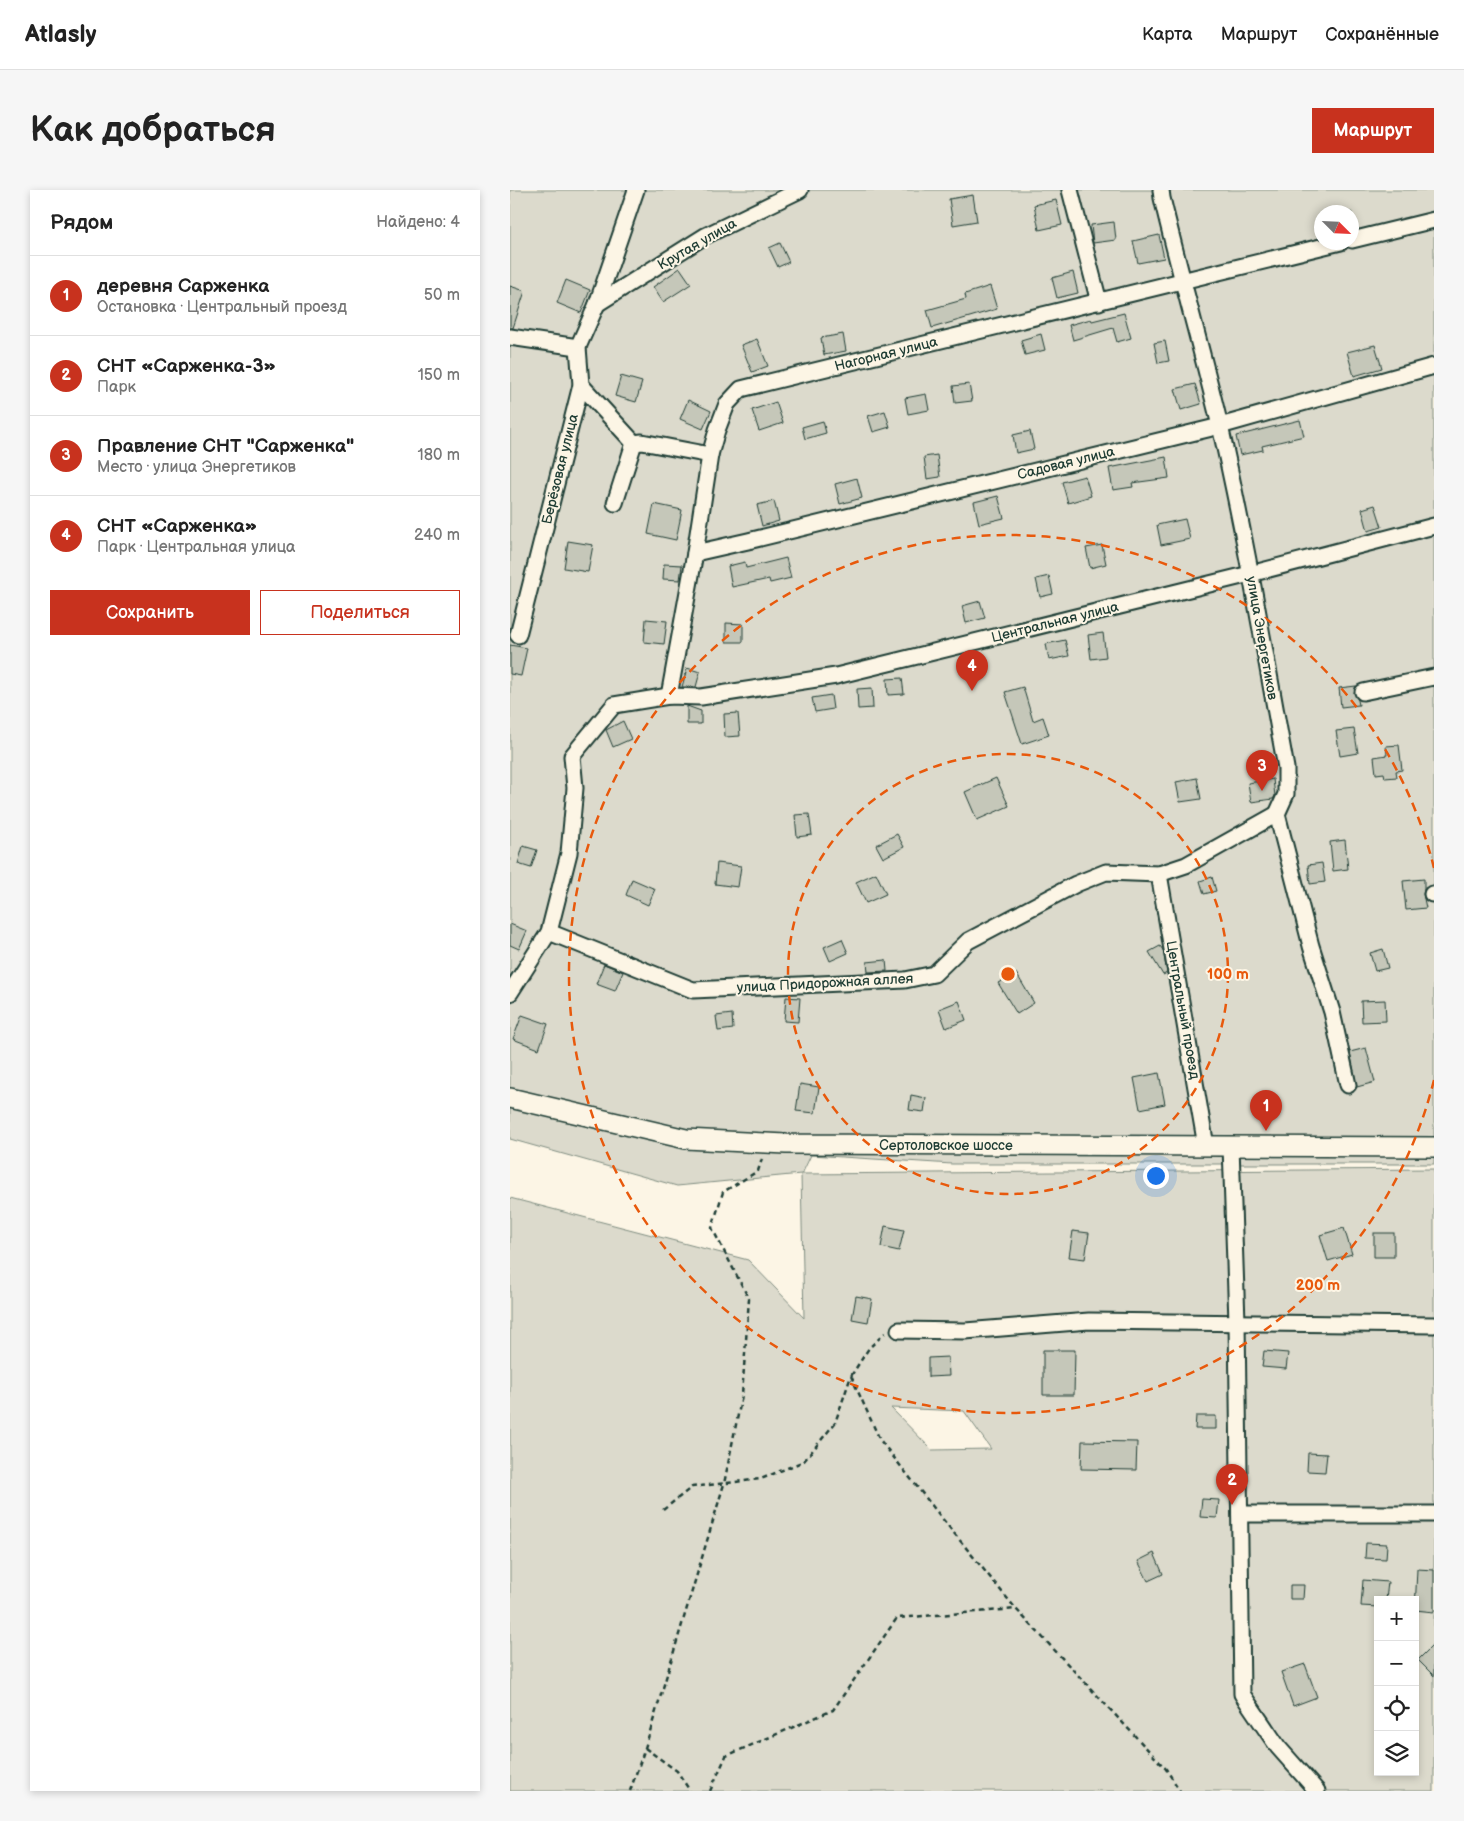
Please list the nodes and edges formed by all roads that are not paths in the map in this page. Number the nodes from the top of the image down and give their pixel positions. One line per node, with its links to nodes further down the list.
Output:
1 (636, 190): 10 (street, Берёзовая улица)
2 (800, 190): 10 (street, Крутая улица)
3 (1070, 190): 9 (street)
4 (1162, 190): 8 (street, улица Энергетиков)
5 (1434, 220): 6 (street)
6 (1359, 238)
7 (1314, 249): 8 (street, Нагорная улица)
8 (1182, 281): 9 (street, Нагорная улица); 15 (street, улица Энергетиков)
9 (1099, 302): 17 (street, Нагорная улица)
10 (597, 304): 12 (street, Берёзовая улица)
11 (510, 337): 12 (street)
12 (578, 347): 14 (street, Берёзовая улица)
13 (1434, 366): 15 (street, Садовая улица)
14 (580, 385): 16 (street); 22 (street, Берёзовая улица)
15 (1220, 426): 20 (street, Садовая улица); 21 (street, улица Энергетиков)
16 (634, 443): 17 (street); 18 (street)
17 (710, 455): 20 (street, Нагорная улица)
18 (615, 503)
19 (1434, 526): 21 (street, Центральная улица)
20 (695, 553): 25 (street, Нагорная улица)
21 (1250, 574): 25 (street, Центральная улица); 26 (street, улица Энергетиков)
22 (518, 635)
23 (1434, 677): 24 (street)
24 (1363, 692)
25 (669, 696): 28 (street, Центральная улица)
26 (1277, 814): 27 (street, улица Придорожная аллея); 30 (street)
27 (1159, 874): 28 (street, улица Придорожная аллея); 32 (street, Центральный проезд)
28 (549, 932): 29 (street)
29 (510, 993)
30 (1348, 1084)
31 (510, 1098): 32 (main road, Сертоловское шоссе)
32 (1206, 1146): 33 (main road, Сертоловское шоссе)
33 (1232, 1146): 34 (main road, Сертоловское шоссе); 35 (street)
34 (1434, 1147)
35 (1237, 1322): 36 (street); 37 (street); 38 (street)
36 (1434, 1325)
37 (899, 1330)
38 (1240, 1514): 39 (street); 40 (street)
39 (1434, 1514)
40 (1317, 1791)

